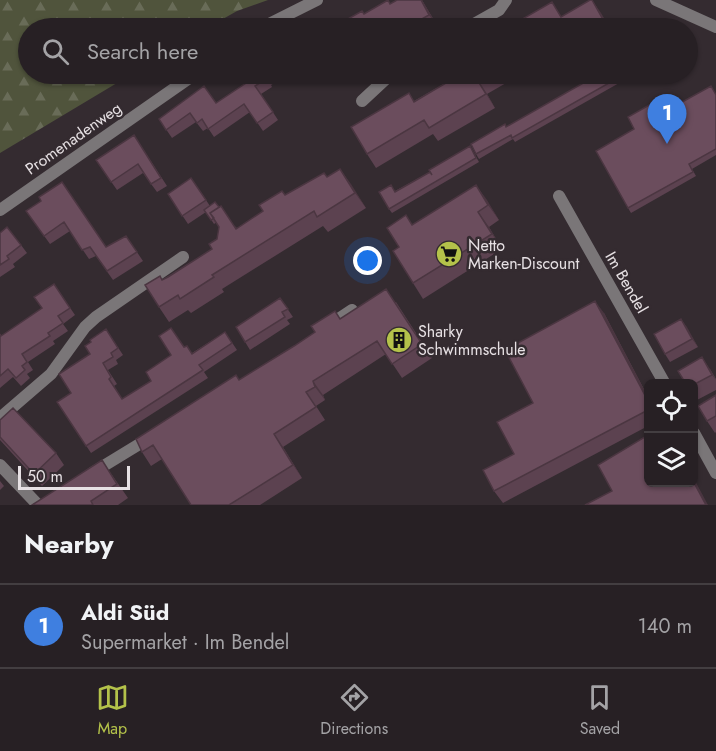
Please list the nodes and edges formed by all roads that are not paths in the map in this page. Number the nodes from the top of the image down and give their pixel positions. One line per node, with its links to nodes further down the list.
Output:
1 (317, 0): 4 (street)
2 (506, 0): 5 (street)
3 (656, 0): 6 (street)
4 (281, 18)
5 (485, 18)
6 (696, 18)
7 (698, 19): 8 (street)
8 (716, 27)
9 (181, 84): 13 (street, Promenadenweg)
10 (380, 84): 11 (street)
11 (362, 101)
12 (559, 196): 17 (street, Im Bendel)
13 (0, 210)
14 (183, 257): 18 (street)
15 (352, 310): 16 (street)
16 (317, 333)
17 (662, 379)
18 (0, 418)
19 (158, 432): 23 (street)
20 (698, 442): 22 (street)
21 (0, 465): 24 (street)
22 (716, 473)
23 (79, 482)
24 (43, 503)

